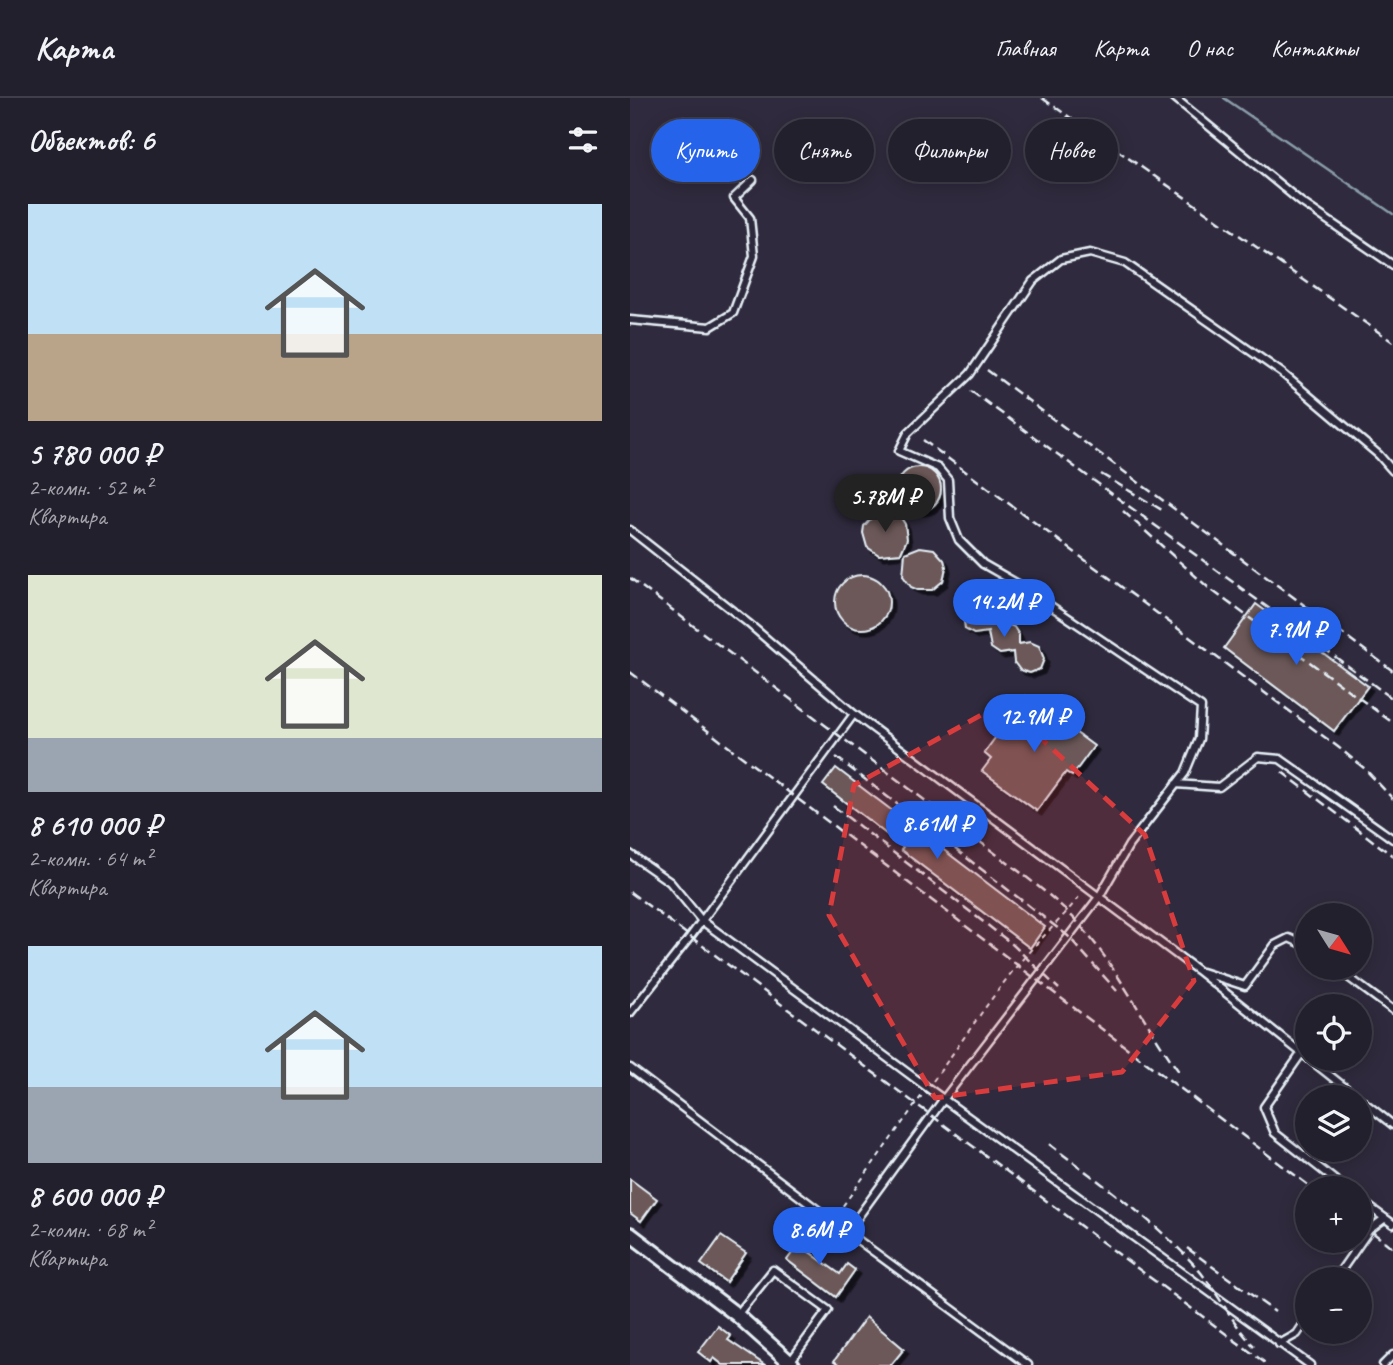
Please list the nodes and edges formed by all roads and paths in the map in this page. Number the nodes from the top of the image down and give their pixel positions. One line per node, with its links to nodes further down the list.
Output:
1 (1175, 98): 3 (lane)
2 (751, 182): 4 (lane)
3 (1393, 265)
4 (630, 320)
5 (1393, 471): 8 (lane)
6 (630, 530): 7 (lane)
7 (854, 714): 11 (lane); 13 (lane)
8 (1176, 784): 9 (lane); 12 (lane)
9 (1393, 839)
10 (630, 853): 13 (lane)
11 (1086, 887): 12 (lane); 24 (path)
12 (1099, 897): 15 (lane); 25 (lane)
13 (701, 920): 18 (lane); 24 (lane)
14 (1295, 941): 15 (lane)
15 (1197, 970): 19 (lane)
16 (1352, 980): 17 (lane)
17 (1393, 1010)
18 (630, 1013)
19 (1295, 1050)
20 (1295, 1064): 28 (lane)
21 (630, 1068): 31 (lane)
22 (1322, 1071): 23 (lane)
23 (1341, 1085)
24 (928, 1088): 25 (lane); 31 (path)
25 (943, 1100): 33 (lane); 38 (lane)
26 (1372, 1109): 27 (lane)
27 (1393, 1125)
28 (1330, 1176)
29 (1372, 1210): 30 (lane)
30 (1384, 1219): 32 (lane); 35 (lane)
31 (832, 1221): 33 (lane)
32 (1393, 1224)
33 (847, 1232): 41 (lane)
34 (630, 1234): 36 (street)
35 (1343, 1267)
36 (737, 1315): 40 (street); 40 (lane)
37 (1295, 1335): 38 (lane)
38 (1279, 1344): 42 (lane)
39 (1393, 1354): 43 (lane)
40 (792, 1364)
41 (1028, 1365)
42 (1310, 1365)
43 (1383, 1365)

